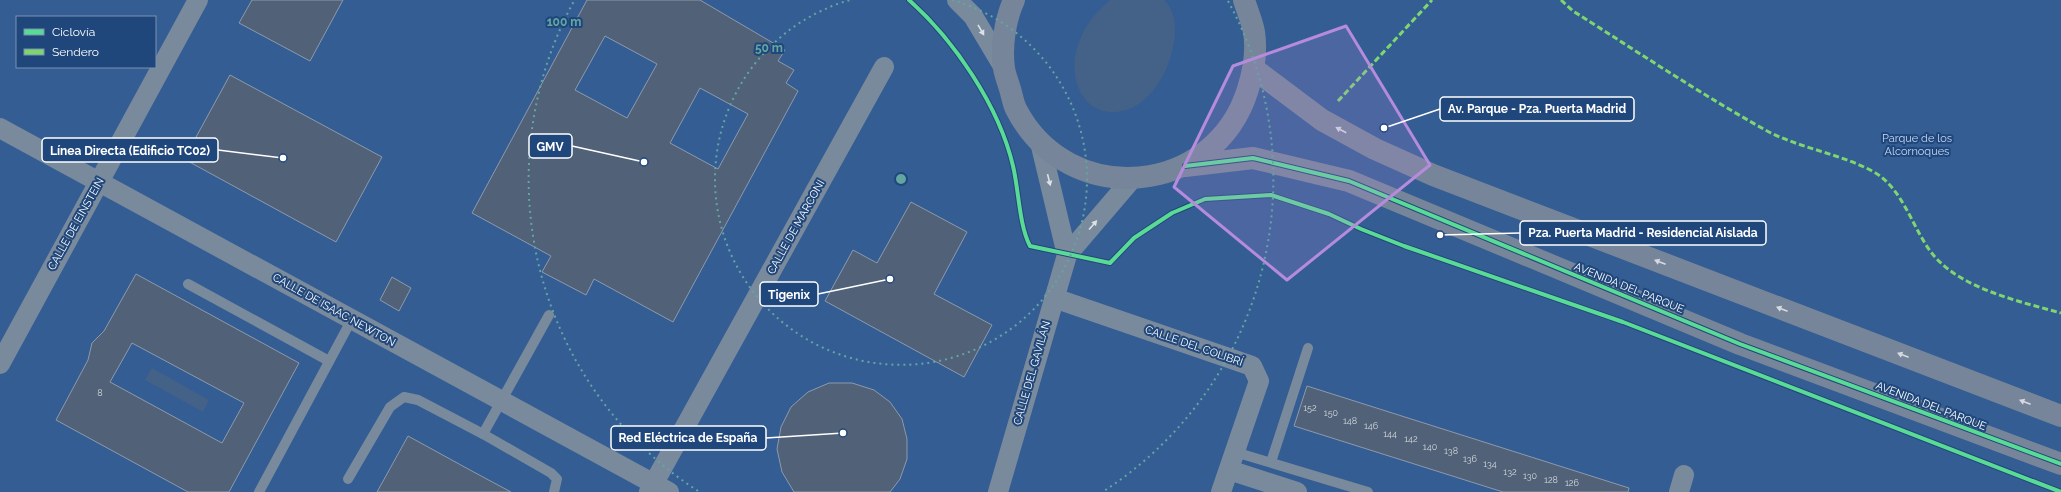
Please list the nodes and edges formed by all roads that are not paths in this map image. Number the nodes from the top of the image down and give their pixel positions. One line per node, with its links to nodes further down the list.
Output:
1 (198, 0): 12 (street, CALLE DE EINSTEIN)
2 (957, 0): 6 (street, one-way to 6)
3 (1014, 0): 6 (street)
4 (1244, 0): 7 (street)
5 (884, 67): 29 (street, CALLE DE MARCONI)
6 (1004, 68): 9 (street)
7 (1254, 69): 10 (street); 22 (street, one-way to 7)
8 (0, 128): 12 (street, CALLE DE ISAAC NEWTON)
9 (1040, 142): 11 (street); 13 (street, one-way to 13)
10 (1185, 166): 11 (street); 26 (street, AVENIDA DEL PARQUE)
11 (1132, 179): 13 (street, CALLE DEL GAVILÁN, one-way to 11)
12 (99, 182): 17 (street, CALLE DE ISAAC NEWTON); 20 (street, CALLE DE EINSTEIN)
13 (1067, 255): 15 (street, CALLE DEL GAVILÁN)
14 (188, 284): 19 (lane)
15 (1054, 298): 24 (street, CALLE DEL COLIBRÍ); 32 (street, CALLE DEL GAVILÁN)
16 (549, 315): 21 (lane)
17 (352, 319): 19 (lane); 21 (street, CALLE DE ISAAC NEWTON)
18 (1308, 348): 25 (lane)
19 (329, 361): 30 (lane)
20 (0, 364)
21 (501, 401): 23 (lane); 29 (street, CALLE DE ISAAC NEWTON)
22 (2061, 416)
23 (483, 434): 28 (lane); 31 (lane)
24 (1235, 452): 25 (lane); 27 (street, CALLE DEL COLIBRÍ)
25 (1271, 462): 35 (lane)
26 (2061, 464)
27 (1229, 470): 33 (street, CALLE DEL COLIBRÍ); 34 (street)
28 (348, 479)
29 (657, 489)
30 (259, 492)
31 (554, 492)
32 (998, 492)
33 (1221, 492)
34 (1297, 492)
35 (1368, 492)

